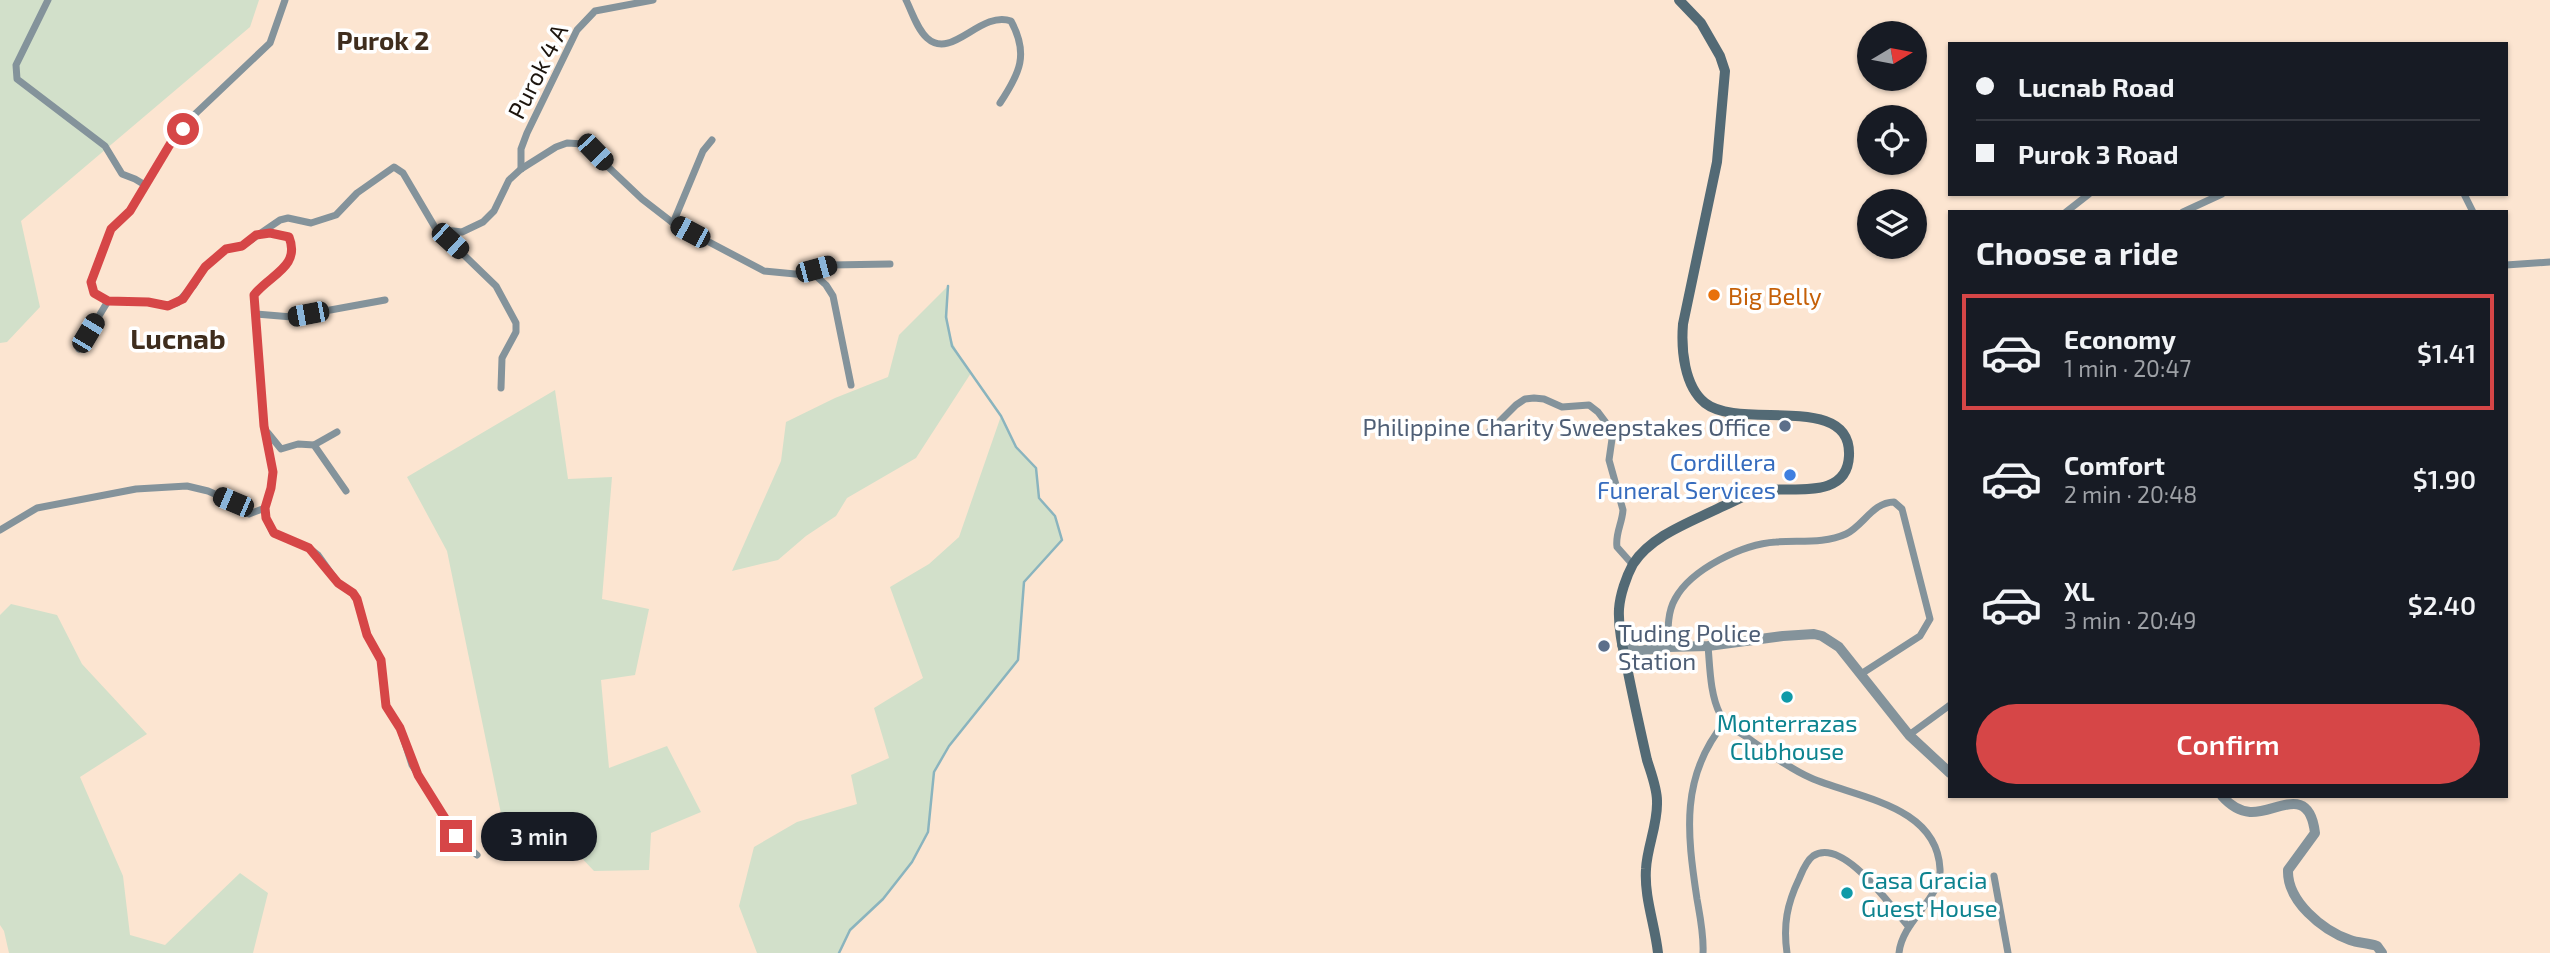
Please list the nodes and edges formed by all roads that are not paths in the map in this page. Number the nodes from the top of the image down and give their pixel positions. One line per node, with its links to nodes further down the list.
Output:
1 (48, 0): 9 (street)
2 (285, 0): 9 (street)
3 (653, 0): 8 (street, Purok 4 A)
4 (906, 0): 6 (street)
5 (1679, 0): 34 (main road)
6 (1000, 103)
7 (712, 140): 14 (street)
8 (521, 169): 14 (street); 15 (street)
9 (145, 185): 22 (street)
10 (2086, 196): 12 (street)
11 (2218, 196): 13 (street)
12 (2069, 210)
13 (2187, 210)
14 (673, 223): 20 (street)
15 (436, 229): 16 (street); 26 (street)
16 (256, 235): 22 (street); 23 (street)
17 (2550, 262): 19 (street)
18 (890, 264): 20 (street)
19 (2508, 265)
20 (802, 273): 25 (street)
21 (385, 300): 23 (street)
22 (108, 301): 24 (street)
23 (256, 314): 27 (street)
24 (79, 349)
25 (851, 385)
26 (501, 388)
27 (264, 426): 30 (street); 32 (street)
28 (337, 432): 30 (street)
29 (1489, 432): 34 (street)
30 (314, 445): 31 (street)
31 (346, 491)
32 (265, 508): 33 (street); 46 (street)
33 (0, 530)
34 (1633, 565): 35 (main road)
35 (1622, 645): 38 (street); 39 (main road)
36 (1708, 646): 37 (street); 40 (street); 42 (street)
37 (1668, 647): 38 (street); 40 (street)
38 (1638, 650): 39 (street)
39 (1626, 661): 49 (main road)
40 (1861, 674): 43 (street)
41 (1948, 706): 43 (street)
42 (1725, 722): 48 (street); 50 (street)
43 (1909, 735): 44 (street)
44 (1948, 771)
45 (2224, 798): 54 (street)
46 (477, 855)
47 (1994, 876): 53 (street)
48 (1908, 926): 51 (street); 52 (street)
49 (1658, 953)
50 (1703, 953)
51 (1787, 953)
52 (1899, 953)
53 (2008, 953)
54 (2382, 953)

